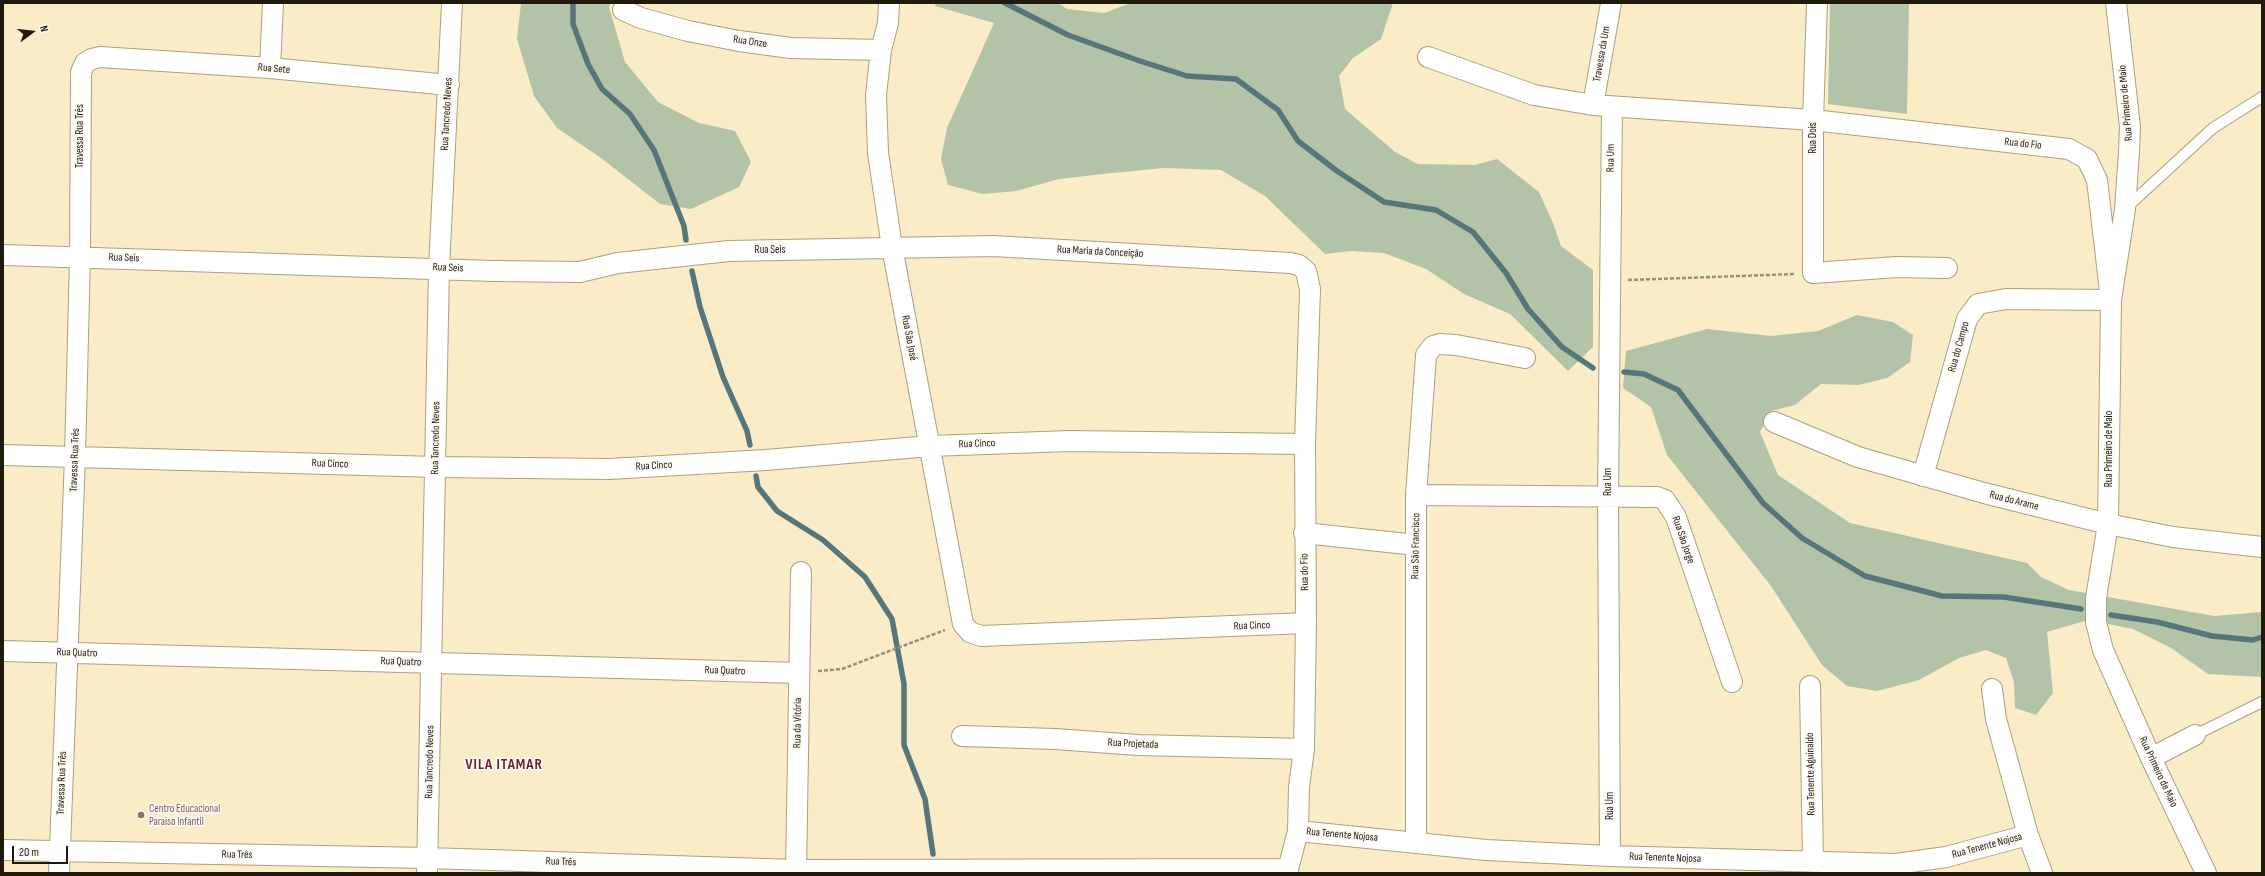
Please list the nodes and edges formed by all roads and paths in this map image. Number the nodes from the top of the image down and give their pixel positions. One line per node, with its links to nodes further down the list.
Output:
1 (273, 3): 11 (street)
2 (452, 3): 12 (street, Rua Tancredo Neves)
3 (889, 3): 8 (street, Rua São José)
4 (1611, 3): 14 (street, Travessa da Um)
5 (1817, 3): 15 (street, Rua Dois)
6 (2116, 3): 16 (street, Rua Primeiro de Maio)
7 (622, 10): 8 (street, Rua Onze)
8 (881, 50): 17 (street, Rua São José)
9 (100, 57): 11 (street, Rua Sete); 19 (street, Travessa Rua Três)
10 (1428, 58): 14 (street)
11 (270, 68): 12 (street, Rua Sete)
12 (449, 85): 20 (street, Rua Tancredo Neves)
13 (2262, 96): 16 (lane)
14 (1602, 106): 15 (street); 24 (street, Rua Um)
15 (1813, 120): 23 (street, Rua Dois); 25 (street, Rua do Fio)
16 (2125, 209): 25 (street, Rua Primeiro de Maio)
17 (892, 247): 20 (street, Rua Seis); 22 (street, Rua Maria da Conceição); 29 (street, Rua São José)
18 (3, 255): 19 (street, Rua Seis)
19 (80, 256): 20 (street, Rua Seis); 31 (street, Travessa Rua Três)
20 (439, 268): 32 (street, Rua Tancredo Neves)
21 (1947, 268): 23 (street)
22 (1306, 270): 28 (street, Rua do Fio)
23 (1813, 273): 24 (path)
24 (1610, 281): 35 (street, Rua Um)
25 (2111, 300): 33 (street, Rua do Campo); 36 (street, Rua Primeiro de Maio)
26 (1525, 358): 34 (street, Rua São Francisco)
27 (1774, 422): 33 (street, Rua do Arame)
28 (1304, 444): 29 (street, Rua Cinco); 37 (street, Rua do Fio)
29 (930, 446): 32 (street, Rua Cinco); 41 (street, Rua São José)
30 (3, 456): 31 (street, Rua Cinco)
31 (75, 457): 32 (street, Rua Cinco); 44 (street, Travessa Rua Três)
32 (436, 467): 45 (street, Rua Tancredo Neves)
33 (1923, 476): 36 (street, Rua do Arame)
34 (1416, 495): 35 (street, Rua São Jorge); 38 (street, Rua São Francisco)
35 (1608, 497): 47 (street, Rua São Jorge); 60 (street, Rua Um)
36 (2108, 524): 39 (street, Rua do Arame); 54 (street, Rua Primeiro de Maio)
37 (1304, 533): 38 (street); 42 (street, Rua do Fio)
38 (1416, 545): 57 (street, Rua São Francisco)
39 (2262, 547)
40 (801, 572): 46 (street, Rua da Vitória)
41 (963, 624): 42 (street, Rua Cinco); 46 (path)
42 (1306, 624): 53 (street, Rua do Fio)
43 (3, 651): 44 (street, Rua Quatro)
44 (66, 652): 45 (street, Rua Quatro); 59 (street, Travessa Rua Três)
45 (432, 663): 46 (street, Rua Quatro); 62 (street, Rua Tancredo Neves)
46 (799, 673): 63 (street, Rua da Vitória)
47 (1732, 682)
48 (1810, 686): 61 (street, Rua Tenente Aguinaldo)
49 (1992, 689): 56 (street, Rua Tenente Nojosa)
50 (2262, 702): 52 (lane)
51 (962, 736): 53 (street, Rua Projetada)
52 (2195, 736): 54 (street)
53 (1304, 749): 55 (street, Rua do Fio)
54 (2151, 758): 67 (street, Rua Primeiro de Maio)
55 (1298, 831): 57 (street, Rua Tenente Nojosa); 64 (street, Rua do Fio)
56 (2028, 835): 61 (street, Rua Tenente Nojosa); 66 (street, Rua Tenente Nojosa)
57 (1416, 842): 60 (street, Rua Tenente Nojosa)
58 (3, 850): 59 (street, Rua Três)
59 (59, 851): 62 (street, Rua Três); 65 (street, Travessa Rua Três)
60 (1610, 856): 61 (street, Rua Tenente Nojosa)
61 (1813, 862)
62 (427, 865): 63 (street, Rua Três)
63 (796, 871): 64 (street, Rua Três)
64 (1287, 871)
65 (59, 873)
66 (2042, 873)
67 (2206, 873)

